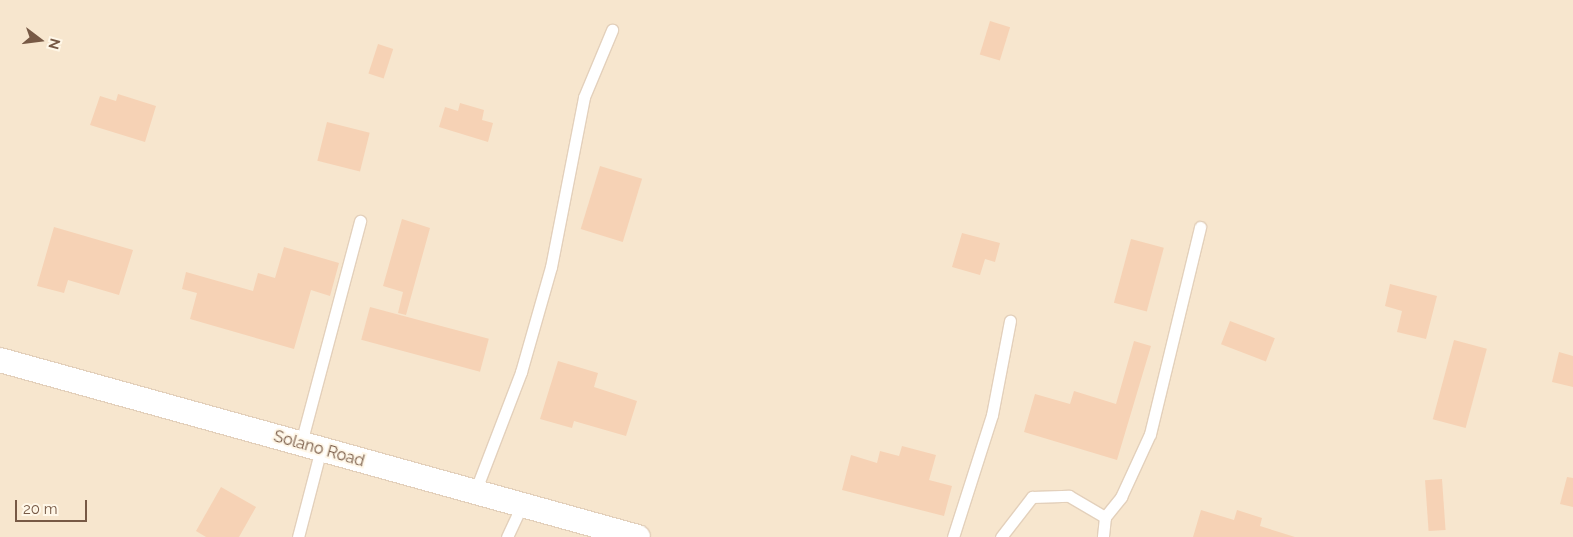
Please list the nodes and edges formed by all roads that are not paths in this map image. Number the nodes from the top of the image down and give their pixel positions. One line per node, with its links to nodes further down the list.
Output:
1 (612, 30): 7 (lane)
2 (360, 221): 6 (lane)
3 (1200, 227): 9 (lane)
4 (1010, 321): 14 (lane)
5 (0, 360): 6 (street, Solano Road)
6 (311, 446): 7 (street, Solano Road); 11 (lane)
7 (476, 492): 8 (street, Solano Road)
8 (522, 504): 10 (street, Solano Road); 12 (lane)
9 (1105, 517): 15 (lane); 16 (lane)
10 (611, 533): 13 (street, Solano Road)
11 (298, 537)
12 (507, 537)
13 (638, 537)
14 (954, 537)
15 (1001, 537)
16 (1103, 537)

